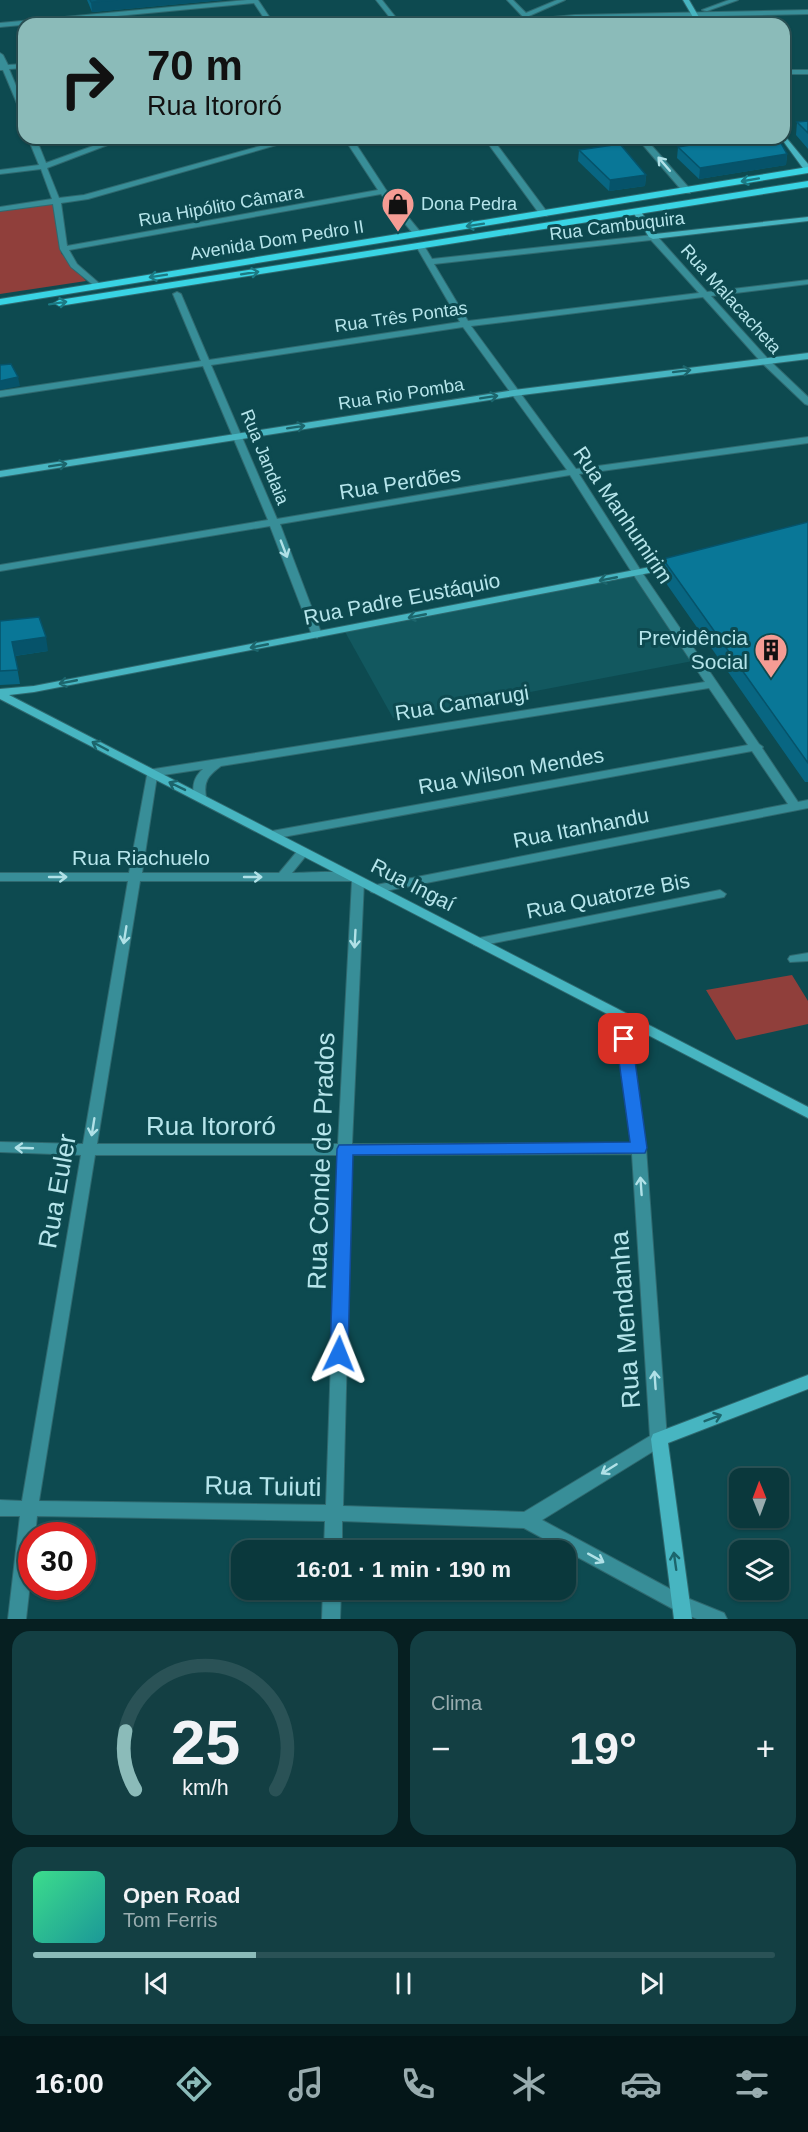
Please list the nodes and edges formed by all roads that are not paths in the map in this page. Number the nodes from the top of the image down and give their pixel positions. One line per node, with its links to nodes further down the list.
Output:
1 (379, 0): 11 (street)
2 (510, 0): 12 (street)
3 (562, 0): 13 (street)
4 (686, 0): 8 (main road)
5 (735, 0): 8 (street)
6 (256, 1): 9 (street); 10 (street)
7 (808, 12): 8 (street)
8 (692, 14): 14 (street); 15 (street); 16 (main road)
9 (75, 18)
10 (267, 18)
11 (393, 18)
12 (527, 18)
13 (532, 18)
14 (560, 18)
15 (684, 18)
16 (695, 18)
17 (18, 23): 18 (street)
18 (0, 25)
19 (0, 55): 21 (street)
20 (18, 67): 21 (street)
21 (3, 68): 24 (street)
22 (790, 72): 23 (street)
23 (808, 72)
24 (18, 99)
25 (34, 144): 32 (street)
26 (105, 144): 32 (street)
27 (276, 144): 38 (street)
28 (352, 144): 37 (street)
29 (492, 144): 41 (street)
30 (646, 144): 36 (street, one-way to 30)
31 (789, 144): 33 (main road)
32 (42, 167): 34 (street); 38 (street)
33 (808, 170): 36 (main road, Avenida Dom Pedro II, one-way to 36)
34 (0, 172)
35 (808, 184): 40 (main road, Avenida Dom Pedro II)
36 (687, 190): 41 (main road, Avenida Dom Pedro II)
37 (383, 191): 43 (street); 46 (street, Rua Hipólito Câmara)
38 (57, 202): 39 (street); 46 (street)
39 (0, 209)
40 (637, 212): 44 (main road, Rua Malacacheta); 45 (main road, Avenida Dom Pedro II)
41 (544, 214): 43 (main road, Avenida Dom Pedro II, one-way to 43)
42 (808, 219): 44 (main road, Rua Cambuquira)
43 (418, 234): 49 (main road, Avenida Dom Pedro II, one-way to 49)
44 (653, 237): 47 (street, Rua Cambuquira); 51 (street, Rua Malacacheta)
45 (420, 246): 47 (street, Rua Manhumirim); 53 (main road, Avenida Dom Pedro II, one-way to 45)
46 (64, 249): 49 (street)
47 (430, 262): 54 (street, Rua Manhumirim)
48 (808, 282): 51 (street, Rua Três Pontas)
49 (97, 286): 52 (main road, Avenida Dom Pedro II)
50 (177, 294): 57 (street, Rua Jandaia)
51 (704, 295): 54 (street, Rua Três Pontas); 56 (street, Rua Malacacheta)
52 (0, 302)
53 (0, 312)
54 (465, 324): 57 (street, Rua Três Pontas); 58 (street, Rua Manhumirim)
55 (808, 356): 56 (main road, Rua Rio Pomba)
56 (765, 361): 58 (main road, Rua Rio Pomba, one-way to 56); 60 (street, Rua Malacacheta)
57 (207, 363): 59 (street, Rua Três Pontas); 61 (street, Rua Jandaia)
58 (514, 393): 61 (main road, Rua Rio Pomba, one-way to 58); 63 (street, Rua Manhumirim)
59 (0, 394)
60 (808, 402)
61 (238, 436): 64 (main road, Rua Rio Pomba, one-way to 61); 65 (street, Rua Jandaia)
62 (808, 440): 63 (street, Rua Perdões)
63 (573, 472): 65 (street, Rua Perdões); 68 (street, Rua Manhumirim)
64 (0, 474)
65 (274, 522): 67 (street, Rua Perdões); 69 (street, Rua Jandaia, one-way to 69)
66 (682, 564): 68 (main road, Rua Padre Eustáquio)
67 (0, 568)
68 (638, 574): 69 (main road, Rua Padre Eustáquio, one-way to 69); 70 (street, Rua Manhumirim)
69 (317, 635): 71 (main road, Rua Padre Eustáquio, one-way to 71)
70 (713, 684): 72 (street, Rua Manhumirim); 73 (street, Rua Camarugi)
71 (0, 694): 74 (main road, Rua Ingaí, one-way to 71)
72 (757, 747): 76 (street, Rua Manhumirim); 77 (street, Rua Wilson Mendes)
73 (218, 762): 74 (street, Rua Camarugi); 75 (street)
74 (152, 773): 75 (main road, Rua Ingaí, one-way to 74); 80 (street, Rua Euler)
75 (200, 797): 77 (main road, Rua Ingaí)
76 (802, 805): 83 (street, Rua Itanhandu)
77 (272, 835): 78 (main road, Rua Ingaí)
78 (303, 852): 81 (street); 82 (main road, Rua Ingaí)
79 (0, 877): 80 (street, Rua Riachuelo, one-way to 80)
80 (134, 877): 81 (street, Rua Riachuelo, one-way to 81); 91 (street, Rua Euler, one-way to 91)
81 (282, 877): 82 (street, Rua Riachuelo)
82 (355, 879): 83 (main road, Rua Ingaí); 90 (street, Rua Conde de Prados, one-way to 90)
83 (375, 889): 85 (main road, Rua Ingaí)
84 (720, 894): 85 (street, Rua Quatorze Bis)
85 (479, 942): 86 (main road, Rua Ingaí)
86 (621, 1017): 87 (main road, Rua Ingaí); 89 (street, Rua Mendanha)
87 (808, 1113)
88 (0, 1147): 91 (street, Rua Itororó, one-way to 88)
89 (639, 1148): 90 (street, Rua Itororó); 93 (street, Rua Mendanha, one-way to 89)
90 (345, 1149): 91 (street, Rua Itororó); 96 (street, Rua Conde de Prados)
91 (90, 1150): 95 (street, Rua Euler)
92 (808, 1382): 93 (main road, one-way to 92)
93 (659, 1438): 97 (street, one-way to 97); 100 (main road, Rua Mendanha, one-way to 93)
94 (0, 1508): 95 (street, Rua Tuiuti)
95 (29, 1508): 96 (street, Rua Tuiuti); 101 (street, Rua Euler)
96 (335, 1513): 97 (street, Rua Tuiuti); 98 (street, Rua Conde de Prados)
97 (526, 1520): 100 (street, one-way to 100)
98 (334, 1540)
99 (332, 1600): 102 (street)
100 (682, 1612): 103 (street)
101 (16, 1619)
102 (331, 1619)
103 (718, 1619)

